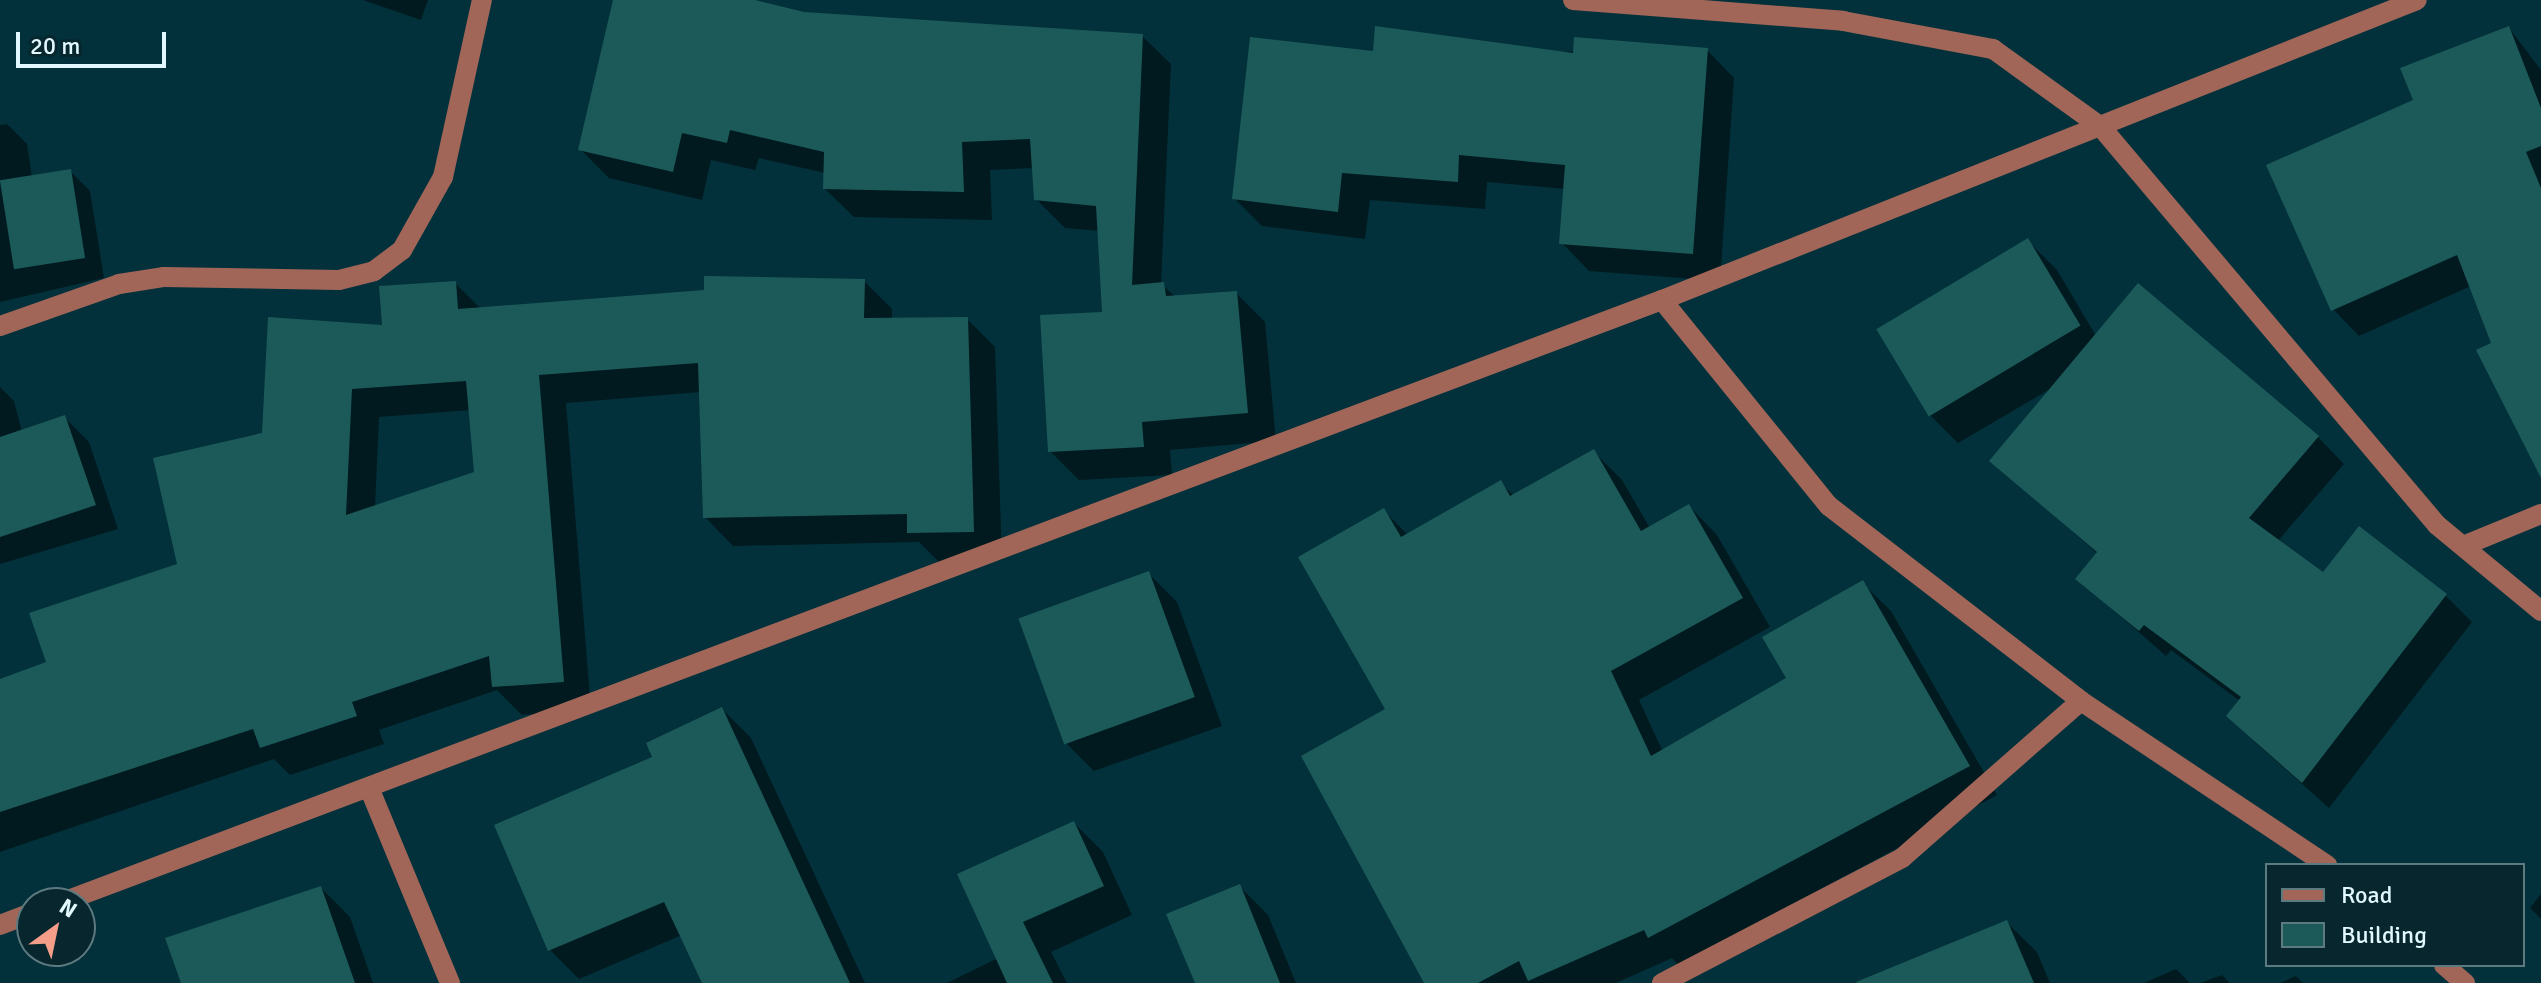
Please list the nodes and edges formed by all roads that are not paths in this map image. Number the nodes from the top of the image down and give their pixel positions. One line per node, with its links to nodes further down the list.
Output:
1 (482, 0): 6 (street)
2 (1573, 0): 4 (street)
3 (2417, 0): 4 (street)
4 (2101, 127): 5 (street); 8 (street)
5 (1662, 300): 10 (street); 11 (street)
6 (0, 326)
7 (2541, 514): 8 (street)
8 (2463, 546): 9 (street)
9 (2541, 611)
10 (2081, 701): 12 (street); 16 (street)
11 (370, 790): 13 (street); 15 (street)
12 (2324, 863)
13 (96, 890)
14 (2446, 967): 17 (street)
15 (450, 983)
16 (1662, 983)
17 (2465, 983)

